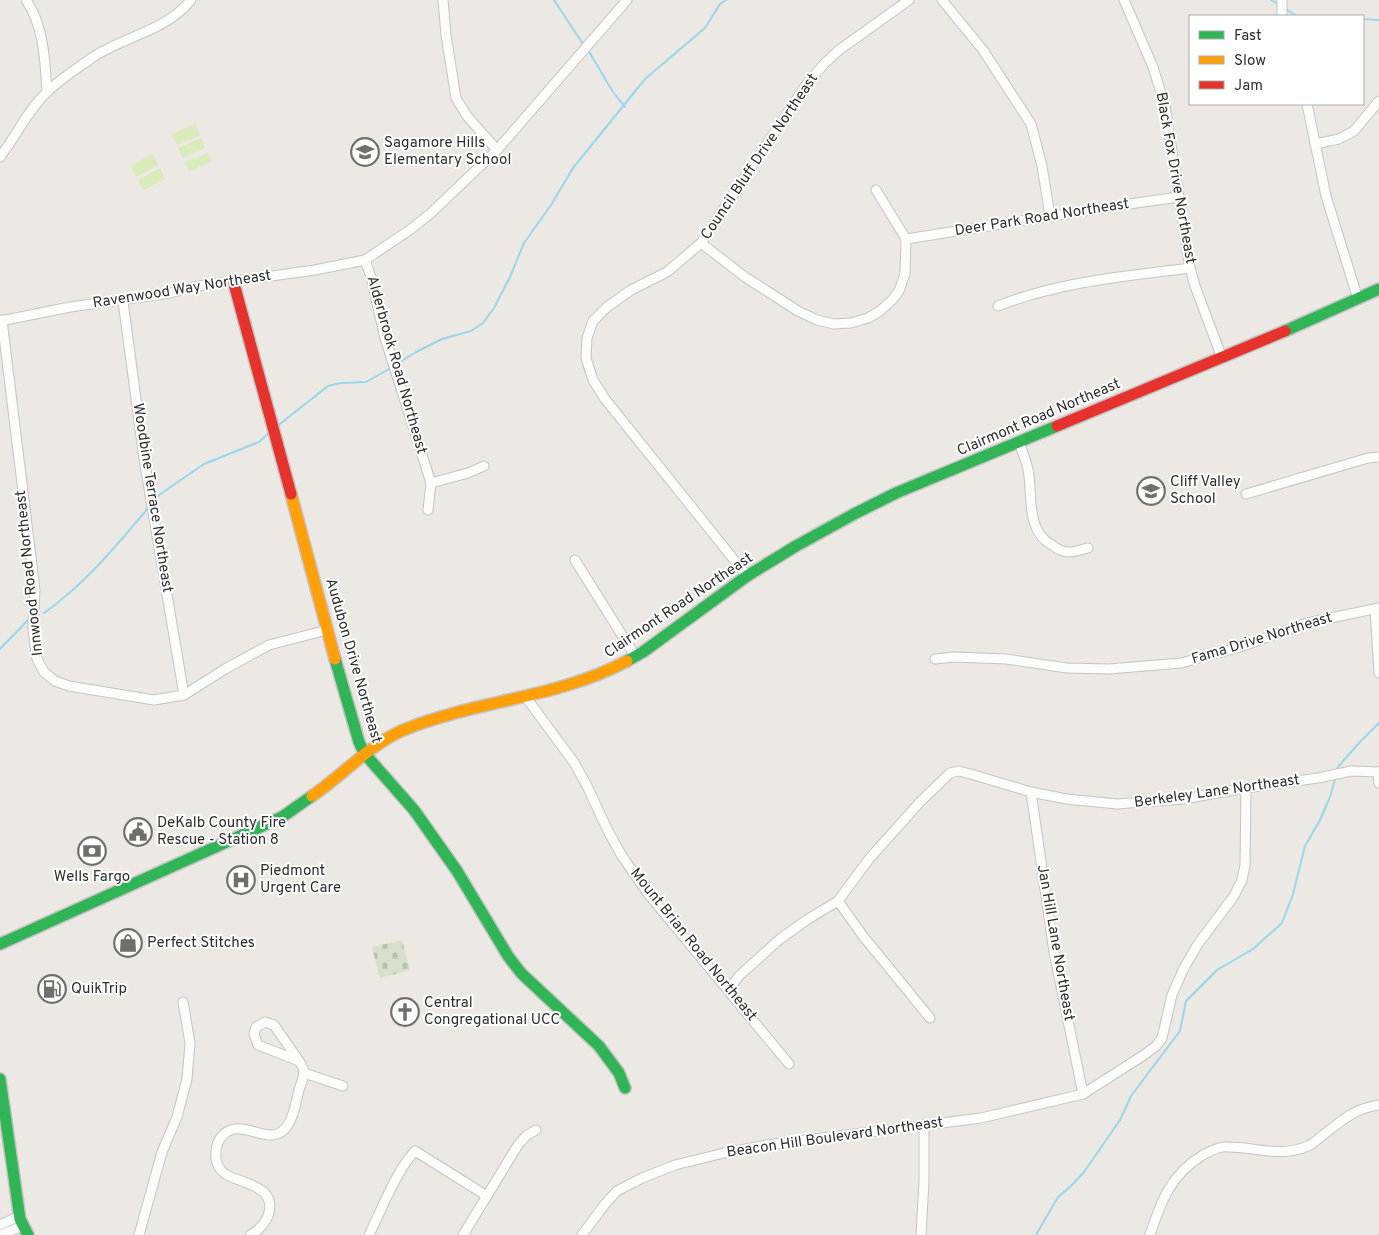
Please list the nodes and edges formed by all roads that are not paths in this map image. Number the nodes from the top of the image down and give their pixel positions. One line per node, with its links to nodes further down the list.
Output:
1 (26, 0): 10 (street)
2 (191, 0): 10 (street)
3 (443, 0): 14 (street)
4 (627, 0): 14 (street, Alderbrook Road Northeast)
5 (909, 0): 20 (street, Council Bluff Drive Northeast)
6 (942, 0): 18 (street)
7 (1124, 0): 17 (street, Black Fox Drive Northeast)
8 (1282, 0): 9 (street)
9 (1282, 15)
10 (47, 92): 15 (street)
11 (1379, 101): 13 (street)
12 (1307, 105): 13 (street)
13 (1315, 144): 25 (street)
14 (497, 150): 21 (street, Alderbrook Road Northeast)
15 (0, 157)
16 (876, 190): 19 (street)
17 (1179, 197): 18 (street, Deer Park Road Northeast); 22 (street, Black Fox Drive Northeast)
18 (1050, 216): 19 (street, Deer Park Road Northeast)
19 (906, 240): 20 (street)
20 (701, 243): 38 (street, Council Bluff Drive Northeast)
21 (365, 260): 23 (street, Ravenwood Way Northeast); 33 (street, Alderbrook Road Northeast)
22 (1190, 268): 27 (street); 29 (street, Black Fox Drive Northeast)
23 (233, 280): 26 (street, Ravenwood Way Northeast); 40 (main road, Audubon Drive Northeast)
24 (1379, 289): 25 (main road, Clairmont Road Northeast)
25 (1358, 299): 29 (main road, Clairmont Road Northeast)
26 (122, 301): 28 (street, Ravenwood Way Northeast); 44 (street, Woodbine Terrace Northeast)
27 (998, 306)
28 (1, 320): 44 (street, Innwood Road Northeast)
29 (1222, 358): 30 (main road, Clairmont Road Northeast)
30 (1019, 442): 36 (street); 38 (main road, Clairmont Road Northeast)
31 (1379, 456): 34 (street)
32 (484, 466): 33 (street)
33 (431, 483): 35 (street, Alderbrook Road Northeast)
34 (1246, 494)
35 (428, 510)
36 (1088, 548)
37 (575, 560): 41 (street)
38 (747, 576): 41 (main road, Clairmont Road Northeast)
39 (1377, 608): 42 (street, Fama Drive Northeast); 43 (street)
40 (327, 630): 44 (street, Innwood Road Northeast); 46 (main road, Audubon Drive Northeast)
41 (635, 656): 45 (main road, Clairmont Road Northeast)
42 (935, 659)
43 (1379, 673)
44 (184, 695)
45 (525, 696): 46 (main road, Clairmont Road Northeast); 53 (street, Mount Brian Road Northeast)
46 (364, 753): 52 (main road, Clairmont Road Northeast); 61 (main road, Audubon Drive Northeast)
47 (1378, 772): 48 (street); 49 (street, Berkeley Lane Northeast)
48 (1379, 783)
49 (1246, 788): 50 (street, Berkeley Lane Northeast); 62 (street)
50 (1031, 792): 51 (street, Berkeley Lane Northeast); 62 (street, Jan Hill Lane Northeast)
51 (838, 901): 53 (street, Berkeley Lane Northeast); 55 (street)
52 (0, 944)
53 (728, 990): 57 (street, Mount Brian Road Northeast)
54 (184, 1002): 70 (street)
55 (930, 1018)
56 (299, 1061): 56 (street); 58 (street)
57 (789, 1064)
58 (304, 1073): 60 (street); 71 (street)
59 (0, 1079): 68 (main road)
60 (343, 1086)
61 (625, 1088)
62 (1083, 1094): 64 (street, Beacon Hill Boulevard Northeast)
63 (1379, 1106): 76 (street)
64 (924, 1125): 74 (street, Beacon Hill Boulevard Northeast); 75 (street)
65 (536, 1130): 66 (street)
66 (487, 1196): 72 (street); 73 (street)
67 (0, 1225): 68 (street)
68 (24, 1226): 69 (street)
69 (0, 1235)
70 (139, 1235)
71 (250, 1235)
72 (369, 1235)
73 (463, 1235)
74 (582, 1235)
75 (921, 1235)
76 (1150, 1235)

